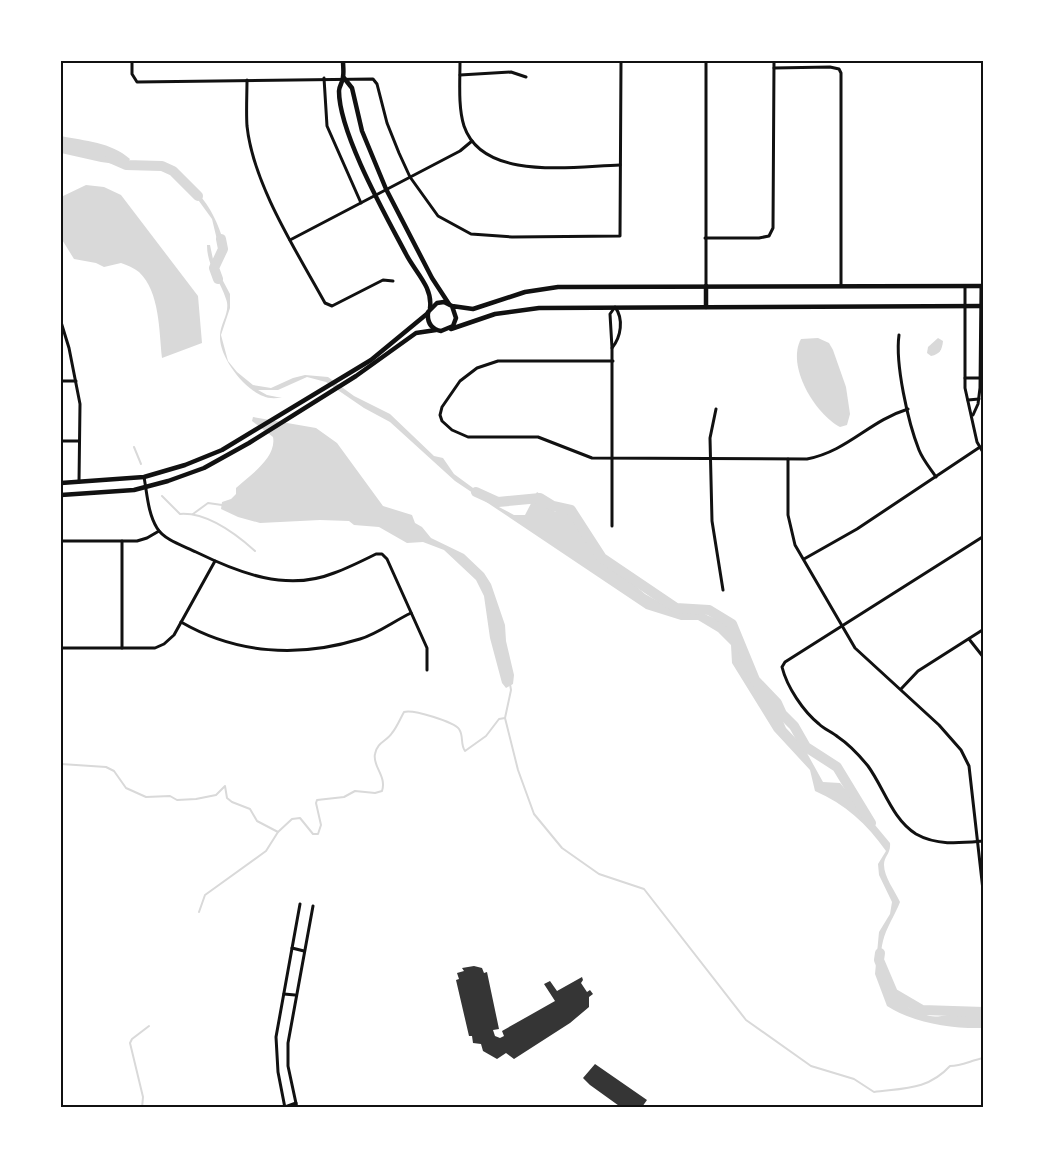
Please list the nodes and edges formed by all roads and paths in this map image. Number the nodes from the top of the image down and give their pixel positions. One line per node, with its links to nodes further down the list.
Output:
1 (132, 61): 12 (street)
2 (342, 61): 11 (main road)
3 (460, 61): 8 (street)
4 (621, 61): 14 (street)
5 (706, 61): 19 (street)
6 (774, 61): 7 (street)
7 (774, 68): 19 (street); 23 (street)
8 (460, 75): 9 (street); 13 (street)
9 (526, 77)
10 (324, 78): 11 (street); 12 (street); 18 (street)
11 (344, 78): 15 (street); 16 (main road); 17 (main road)
12 (246, 80): 20 (street)
13 (472, 142): 14 (street); 15 (street)
14 (620, 165): 15 (street)
15 (410, 177): 16 (street)
16 (386, 189): 17 (street); 26 (main road)
17 (375, 195): 18 (street); 31 (main road)
18 (361, 203): 20 (street)
19 (706, 238): 22 (street)
20 (290, 240): 21 (street)
21 (393, 281)
22 (706, 286): 23 (main road); 26 (main road); 30 (main road)
23 (841, 286): 24 (main road)
24 (965, 286): 25 (main road); 27 (street)
25 (982, 286): 28 (street)
26 (451, 305): 31 (main road); 33 (main road)
27 (964, 306): 28 (main road); 30 (main road); 40 (street)
28 (982, 306): 41 (street)
29 (615, 307): 30 (main road); 33 (main road); 35 (street); 36 (street)
30 (706, 307)
31 (429, 310): 34 (main road); 57 (main road)
32 (61, 322): 43 (street)
33 (449, 329): 34 (main road)
34 (437, 330): 60 (main road)
35 (610, 333): 36 (street); 38 (street)
36 (620, 334): 38 (street)
37 (899, 336): 47 (street)
38 (612, 348): 39 (street)
39 (613, 361): 53 (street); 53 (street)
40 (965, 378): 41 (street); 45 (street)
41 (980, 378): 44 (street)
42 (61, 381): 43 (street)
43 (76, 381): 50 (street)
44 (978, 399): 45 (street); 48 (street)
45 (968, 400): 48 (street)
46 (716, 409): 54 (street)
47 (908, 409): 55 (street); 56 (street)
48 (973, 416): 51 (street)
49 (61, 441): 50 (street)
50 (80, 441): 58 (street)
51 (980, 447): 52 (street); 56 (street)
52 (984, 454)
53 (612, 458): 54 (street); 62 (street)
54 (711, 459): 55 (street); 69 (street)
55 (788, 459): 67 (street)
56 (936, 476): 67 (street)
57 (144, 477): 58 (main road); 60 (street)
58 (79, 482): 59 (main road)
59 (61, 483)
60 (146, 487): 61 (main road); 63 (street)
61 (61, 495)
62 (612, 526)
63 (159, 531): 66 (street); 68 (street)
64 (984, 536): 72 (street)
65 (61, 541): 66 (street)
66 (122, 541): 76 (street)
67 (804, 559): 72 (street)
68 (215, 561): 70 (street); 71 (street)
69 (723, 590)
70 (411, 613): 71 (street); 78 (street)
71 (181, 622): 76 (street)
72 (843, 626): 79 (street); 80 (street)
73 (984, 629): 74 (street)
74 (968, 640): 77 (street); 79 (street)
75 (61, 648): 76 (street)
76 (122, 648)
77 (984, 658)
78 (427, 670)
79 (901, 689): 80 (street)
80 (978, 841): 81 (street); 82 (street)
81 (984, 841)
82 (984, 899)
83 (300, 904): 85 (street)
84 (313, 906): 86 (street)
85 (292, 948): 86 (street); 87 (street)
86 (304, 952): 88 (street)
87 (284, 994): 88 (street); 90 (street)
88 (295, 995): 89 (street)
89 (296, 1106): 90 (street)
90 (285, 1108)

